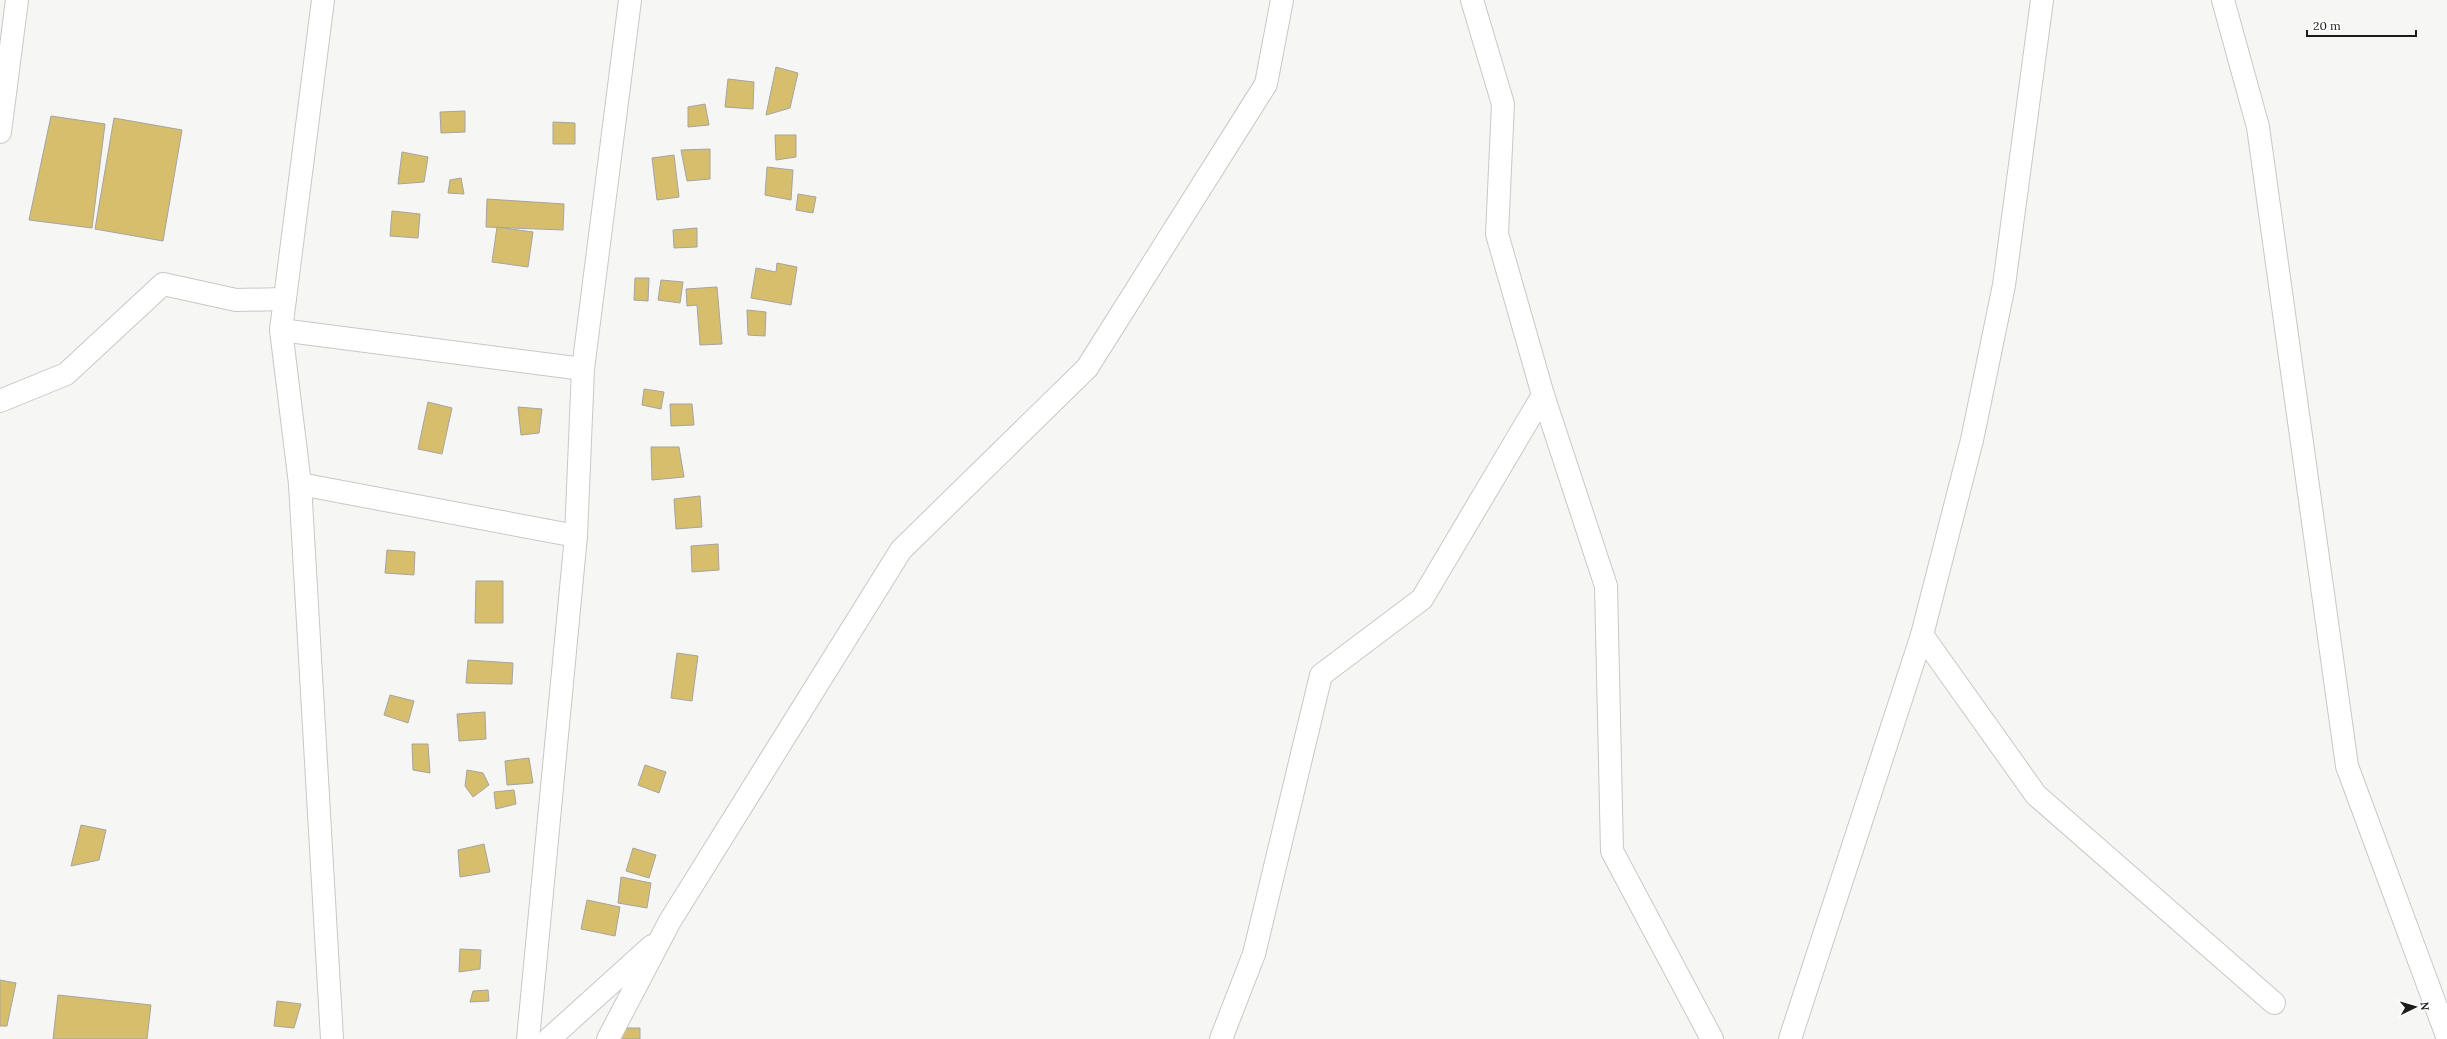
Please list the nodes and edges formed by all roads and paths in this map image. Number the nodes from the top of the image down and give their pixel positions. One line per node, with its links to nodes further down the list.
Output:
1 (17, 0): 8 (street)
2 (323, 0): 9 (street)
3 (630, 0): 11 (street)
4 (1282, 0): 17 (street)
5 (1472, 0): 12 (street)
6 (2042, 0): 16 (street)
7 (2223, 0): 19 (street)
8 (0, 132)
9 (285, 299): 10 (street); 13 (street)
10 (281, 330): 11 (street); 14 (street)
11 (583, 369): 15 (street)
12 (1543, 394): 24 (street); 25 (street)
13 (0, 402)
14 (300, 484): 15 (street); 20 (street)
15 (576, 536): 21 (street)
16 (1922, 635): 18 (street); 26 (street)
17 (663, 936): 22 (street); 23 (street)
18 (2274, 1003)
19 (2447, 1036)
20 (332, 1039)
21 (528, 1039)
22 (549, 1039)
23 (608, 1039)
24 (1221, 1039)
25 (1712, 1039)
26 (1790, 1039)

